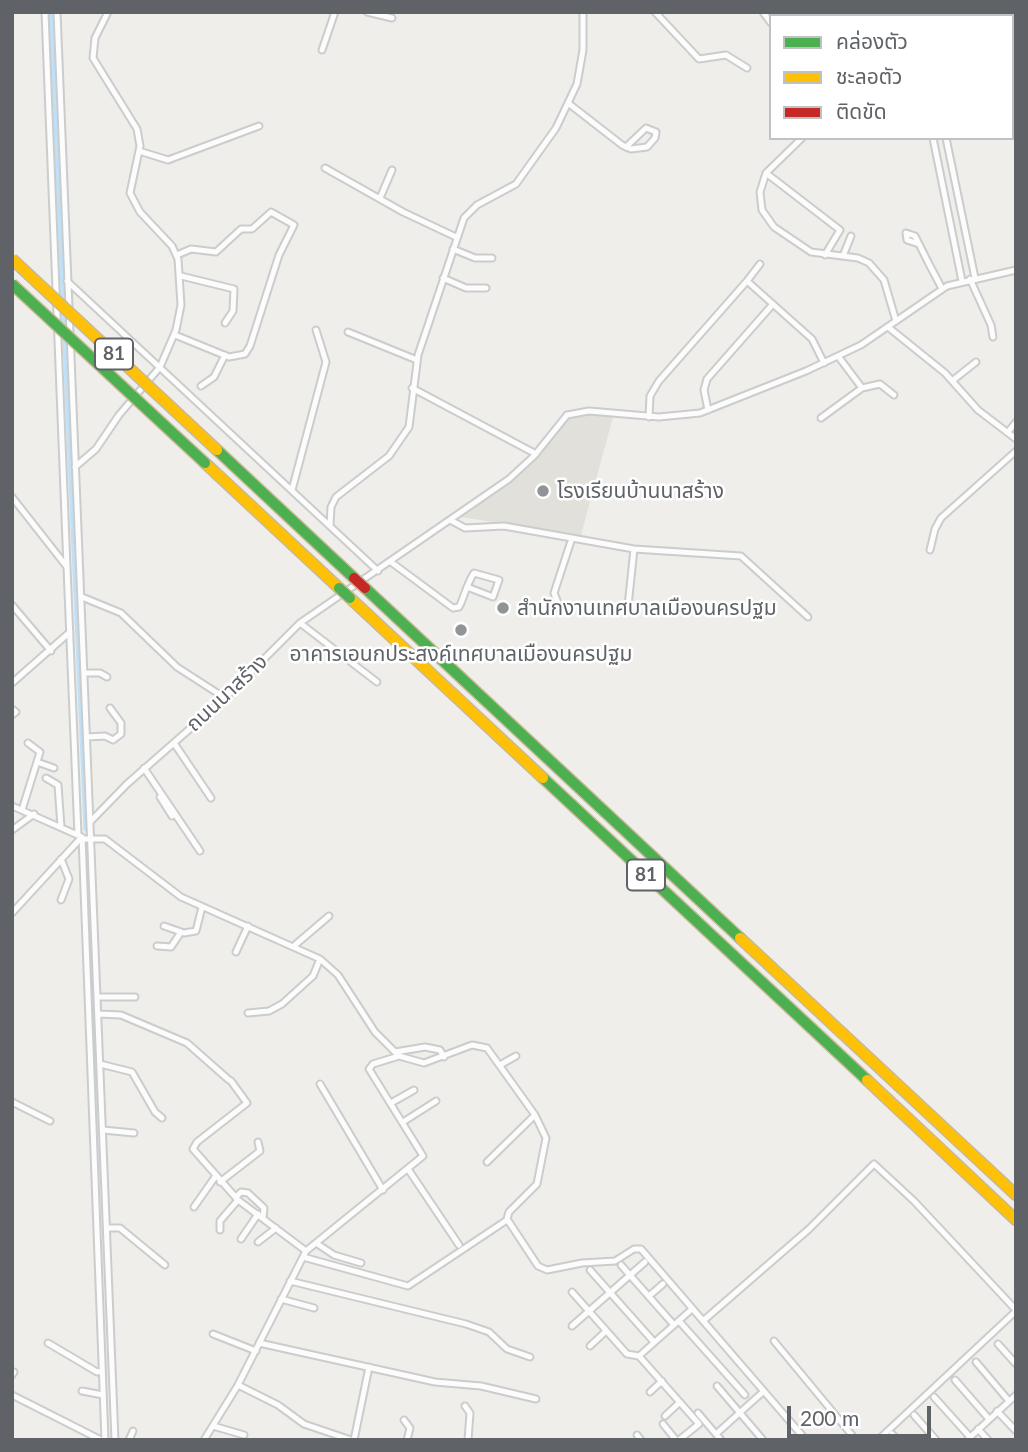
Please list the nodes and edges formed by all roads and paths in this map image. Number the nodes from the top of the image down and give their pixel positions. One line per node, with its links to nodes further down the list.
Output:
1 (45, 12): 79 (street)
2 (57, 12): 36 (street)
3 (108, 12): 17 (street)
4 (335, 12): 9 (street)
5 (367, 12): 8 (street)
6 (583, 12): 11 (street)
7 (656, 12): 10 (street)
8 (392, 18)
9 (323, 50)
10 (747, 68)
11 (569, 103): 16 (street); 23 (street)
12 (259, 126): 17 (street)
13 (800, 140): 20 (street)
14 (933, 140): 38 (street)
15 (946, 140): 35 (street)
16 (626, 147): 16 (street)
17 (139, 151): 26 (street)
18 (325, 168): 21 (street)
19 (392, 170): 21 (street)
20 (766, 173): 27 (street); 27 (street)
21 (380, 198): 23 (street)
22 (850, 236): 28 (street)
23 (456, 237): 25 (street)
24 (919, 244): 41 (street)
25 (453, 249): 29 (street); 34 (street)
26 (177, 255): 33 (street); 50 (street)
27 (825, 255): 28 (street)
28 (843, 256): 43 (street)
29 (492, 258)
30 (12, 259): 154 (highway, 81, bridge)
31 (761, 264): 37 (street)
32 (1016, 270): 35 (street)
33 (181, 276): 44 (street); 48 (street)
34 (443, 278): 40 (street); 52 (street)
35 (973, 278): 38 (street); 49 (street)
36 (67, 281): 55 (street); 69 (street)
37 (747, 281): 42 (street); 62 (street)
38 (962, 281): 41 (street)
39 (12, 284): 159 (highway, 81, bridge)
40 (486, 288)
41 (942, 289): 43 (street)
42 (773, 304): 54 (street); 61 (street)
43 (896, 321): 45 (street)
44 (225, 323)
45 (888, 327): 51 (street); 56 (street)
46 (316, 330): 70 (street)
47 (348, 332): 52 (street)
48 (175, 335): 50 (street); 55 (street)
49 (993, 337)
50 (225, 355): 57 (street)
51 (838, 356): 54 (street); 59 (street)
52 (417, 360): 58 (street)
53 (976, 362): 56 (street)
54 (824, 363): 61 (street)
55 (160, 367): 69 (street); 70 (street)
56 (952, 381): 65 (street)
57 (201, 386)
58 (412, 388): 68 (street); 73 (street)
59 (862, 388): 60 (street); 63 (street)
60 (894, 395)
61 (708, 410): 62 (street)
62 (649, 417): 68 (street, ถนนนาสร้าง)
63 (821, 418)
64 (1016, 422): 65 (street)
65 (1008, 432): 66 (street)
66 (1016, 439)
67 (1016, 451): 76 (street)
68 (536, 454): 72 (street, ถนนนาสร้าง)
69 (75, 467): 79 (street)
70 (292, 490): 73 (street)
71 (12, 497): 79 (street)
72 (452, 521): 74 (street); 77 (street, ถนนนาสร้าง)
73 (330, 526): 78 (street)
74 (572, 538): 75 (street); 82 (street)
75 (634, 549): 84 (street); 85 (street)
76 (930, 550)
77 (391, 562): 78 (street, ถนนนาสร้าง); 80 (street)
78 (378, 571): 86 (street, ถนนนาสร้าง)
79 (73, 573): 81 (street); 87 (street)
80 (467, 587): 80 (street)
81 (82, 597): 89 (street); 93 (street)
82 (558, 603)
83 (12, 605): 88 (street)
84 (628, 606)
85 (808, 617)
86 (300, 623): 91 (street); 93 (street, ถนนนาสร้าง)
87 (71, 631): 88 (street); 113 (street)
88 (51, 651): 92 (street)
89 (85, 673): 90 (street); 97 (street)
90 (107, 677)
91 (377, 682)
92 (12, 683)
93 (225, 698): 99 (street, ถนนนาสร้าง)
94 (110, 708): 97 (street)
95 (12, 709): 96 (street)
96 (12, 715)
97 (87, 737): 110 (street)
98 (28, 743): 100 (street)
99 (174, 743): 102 (street, ถนนนาสร้าง); 105 (street)
100 (37, 762): 101 (street); 107 (street)
101 (54, 768)
102 (144, 768): 104 (street); 110 (street, ถนนนาสร้าง)
103 (46, 778): 111 (street)
104 (157, 787): 109 (street); 115 (street)
105 (211, 798)
106 (12, 806): 107 (street)
107 (22, 810): 108 (street)
108 (34, 814): 111 (street); 112 (street)
109 (172, 817)
110 (91, 821): 114 (street)
111 (61, 827): 113 (street)
112 (12, 830)
113 (80, 836): 114 (street); 116 (street); 201 (street)
114 (90, 836): 118 (street); 128 (street)
115 (200, 851)
116 (61, 859): 117 (street); 119 (street)
117 (61, 900)
118 (202, 907): 122 (street); 123 (street)
119 (12, 913)
120 (328, 916): 124 (street)
121 (164, 926): 123 (street)
122 (248, 926): 124 (street); 126 (street)
123 (181, 932): 125 (street)
124 (295, 945): 127 (street)
125 (157, 946)
126 (236, 952)
127 (320, 959): 130 (street); 132 (street)
128 (100, 997): 129 (street); 131 (street)
129 (135, 997)
130 (248, 1013)
131 (98, 1014): 135 (street); 152 (street)
132 (397, 1054): 134 (street); 134 (street); 141 (street)
133 (516, 1056): 136 (street)
134 (444, 1057): 136 (street)
135 (100, 1064): 144 (street); 147 (street)
136 (500, 1065): 143 (street)
137 (320, 1084): 153 (street)
138 (414, 1090): 141 (street)
139 (436, 1101): 146 (street)
140 (12, 1104): 142 (street); 145 (street)
141 (391, 1104): 146 (street)
142 (22, 1113)
143 (535, 1115): 150 (street); 158 (street)
144 (162, 1118)
145 (50, 1121)
146 (403, 1122): 151 (street)
147 (103, 1130): 148 (street); 160 (street)
148 (134, 1133)
149 (258, 1142): 152 (street)
150 (487, 1162)
151 (408, 1169): 153 (street); 166 (street)
152 (218, 1180): 155 (street); 156 (street)
153 (383, 1190): 165 (street)
154 (1016, 1195)
155 (237, 1199): 157 (street); 157 (street); 162 (street)
156 (194, 1207)
157 (260, 1216): 161 (street); 163 (street)
158 (507, 1220): 167 (street); 181 (street)
159 (1016, 1220)
160 (107, 1228): 170 (street); 235 (street)
161 (276, 1228): 164 (street); 167 (street)
162 (220, 1230)
163 (241, 1239)
164 (258, 1242)
165 (316, 1242): 167 (street); 169 (street)
166 (459, 1245)
167 (304, 1254): 174 (street)
168 (645, 1262): 173 (street)
169 (361, 1264)
170 (165, 1265)
171 (621, 1265): 173 (street)
172 (590, 1270): 177 (street)
173 (631, 1276): 177 (street); 178 (street)
174 (290, 1281): 179 (street); 197 (street)
175 (663, 1284): 178 (street)
176 (572, 1292): 183 (street)
177 (610, 1293): 183 (street); 190 (street)
178 (649, 1296): 185 (street)
179 (281, 1299): 180 (street); 192 (street)
180 (314, 1308)
181 (692, 1309): 184 (street); 185 (street)
182 (1016, 1310): 184 (street); 246 (street)
183 (589, 1311): 186 (street); 187 (street)
184 (703, 1321): 207 (street)
185 (677, 1323): 190 (street); 211 (street)
186 (572, 1326)
187 (606, 1331): 194 (street); 196 (street)
188 (213, 1334): 195 (street)
189 (774, 1341): 245 (street)
190 (654, 1342): 196 (street)
191 (48, 1343): 201 (street)
192 (259, 1343): 195 (street); 200 (street)
193 (998, 1344): 199 (street)
194 (590, 1346)
195 (256, 1351): 204 (street)
196 (639, 1356): 203 (street)
197 (530, 1357)
198 (976, 1362): 215 (street)
199 (1016, 1364)
200 (369, 1367): 214 (street); 238 (street)
201 (102, 1371): 210 (street)
202 (955, 1380): 223 (street)
203 (662, 1381): 208 (street); 216 (street)
204 (238, 1385): 226 (street); 238 (street)
205 (717, 1387): 220 (street)
206 (82, 1391): 210 (street)
207 (764, 1391): 220 (street); 244 (street)
208 (650, 1392)
209 (12, 1395): 234 (street)
210 (103, 1395): 234 (street)
211 (745, 1395)
212 (1016, 1395): 215 (street)
213 (934, 1397): 233 (street)
214 (536, 1399)
215 (1009, 1401): 218 (street)
216 (681, 1402): 222 (street); 241 (street)
217 (465, 1406): 240 (street)
218 (997, 1411): 223 (street); 228 (street)
219 (698, 1413): 230 (street)
220 (740, 1413): 230 (street); 243 (street)
221 (914, 1415): 248 (street)
222 (665, 1416)
223 (989, 1419): 227 (street)
224 (404, 1420): 239 (street)
225 (663, 1424): 241 (street)
226 (213, 1426): 232 (street); 237 (street)
227 (978, 1429): 233 (street); 249 (street)
228 (1016, 1431)
229 (133, 1432): 236 (street)
230 (716, 1434): 242 (street)
231 (892, 1434): 247 (street)
232 (244, 1435)
233 (968, 1438)
234 (103, 1440)
235 (115, 1440)
236 (129, 1440)
237 (204, 1440)
238 (353, 1440)
239 (407, 1440)
240 (468, 1440)
241 (678, 1440)
242 (721, 1440)
243 (763, 1440)
244 (806, 1440)
245 (856, 1440)
246 (878, 1440)
247 (898, 1440)
248 (936, 1440)
249 (988, 1440)

